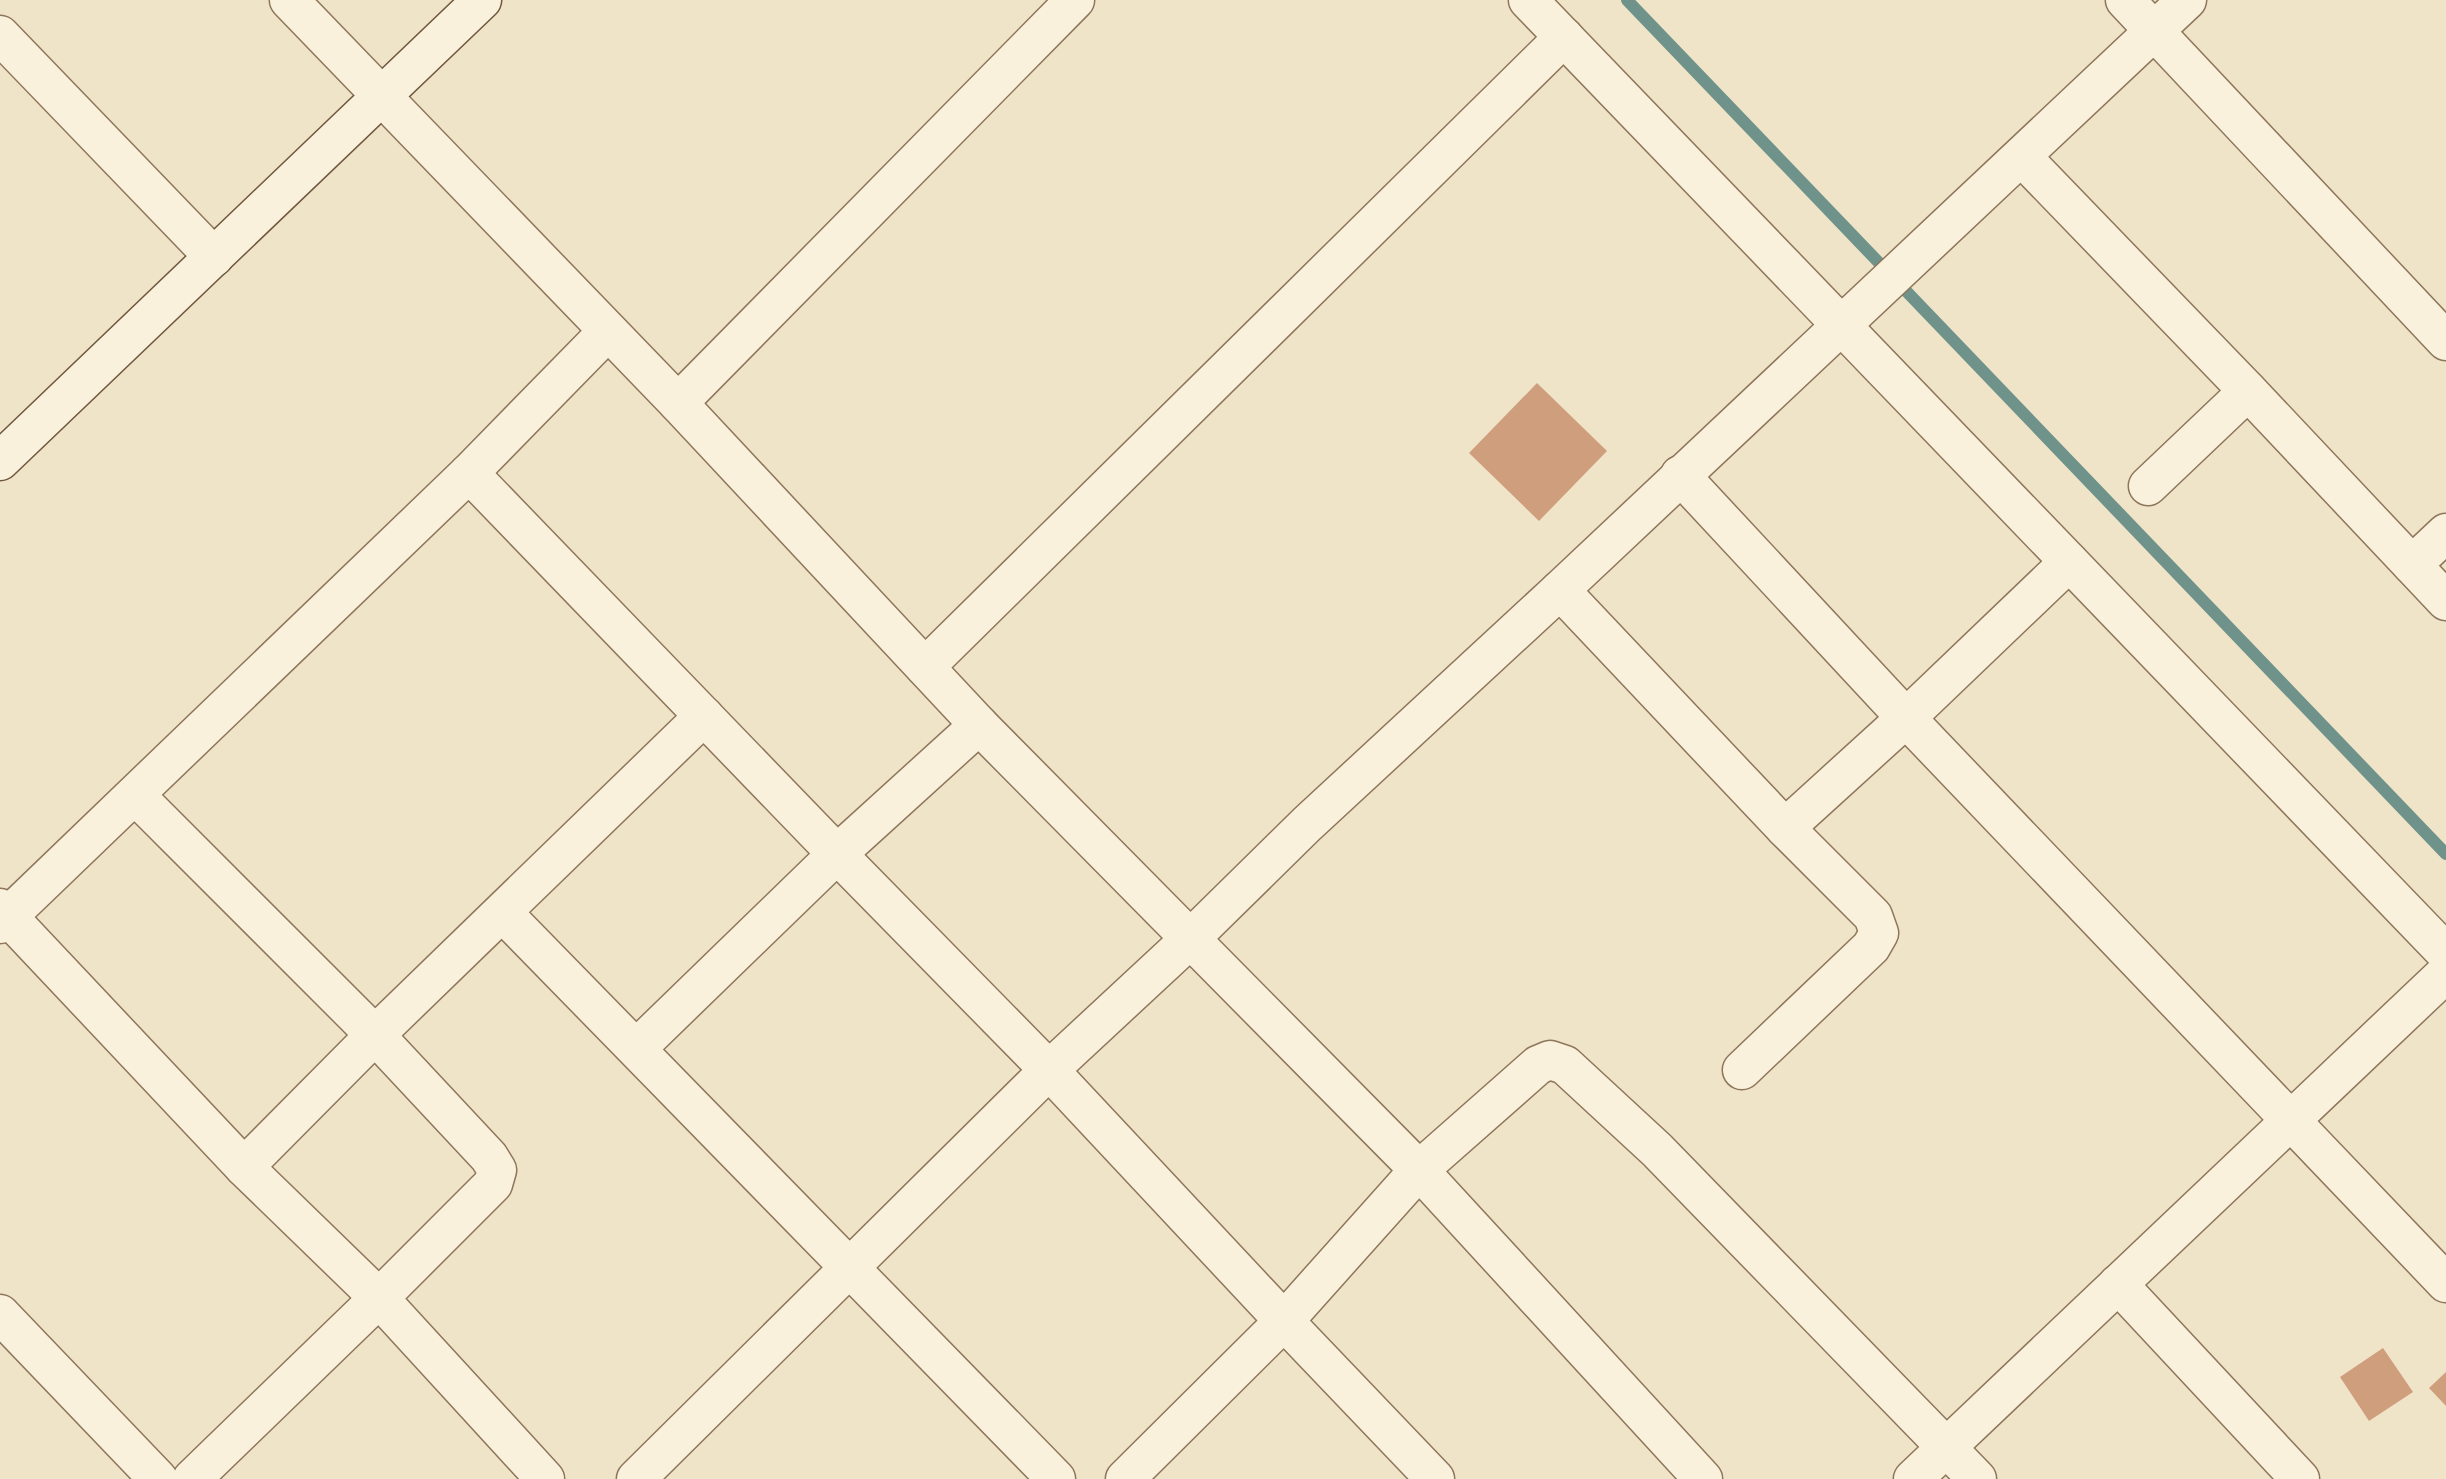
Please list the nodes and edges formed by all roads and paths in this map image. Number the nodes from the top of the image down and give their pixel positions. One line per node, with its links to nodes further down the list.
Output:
1 (289, 0): 10 (street)
2 (482, 0): 10 (street)
3 (1075, 0): 17 (street)
4 (1528, 0): 9 (street)
5 (2125, 0): 7 (street)
6 (2187, 0): 7 (street)
7 (2153, 30): 11 (street); 15 (street)
8 (0, 35): 12 (street)
9 (1564, 37): 13 (street); 27 (street)
10 (381, 94): 12 (street); 14 (street)
11 (2022, 156): 13 (street); 16 (street)
12 (214, 257): 18 (street)
13 (1841, 325): 20 (street); 23 (street)
14 (607, 332): 17 (street); 19 (street)
15 (2446, 341)
16 (2248, 391): 21 (street); 24 (street)
17 (678, 403): 27 (street)
18 (0, 461)
19 (469, 473): 28 (street); 31 (street)
20 (1680, 475): 25 (street); 29 (street)
21 (2148, 486)
22 (2446, 533): 24 (street)
23 (2069, 562): 29 (street); 37 (street)
24 (2412, 565): 26 (street)
25 (1560, 590): 32 (street); 36 (street)
26 (2446, 601)
27 (925, 667): 30 (street)
28 (704, 716): 33 (street); 34 (street)
29 (1906, 718): 32 (street); 43 (street)
30 (979, 725): 33 (street); 36 (street)
31 (135, 795): 35 (street); 39 (street)
32 (1785, 828): 42 (street)
33 (837, 854): 40 (street); 41 (street)
34 (503, 913): 39 (street); 40 (street)
35 (3, 916): 44 (street)
36 (1189, 940): 41 (street); 45 (street)
37 (2446, 953)
38 (2446, 974): 43 (street)
39 (375, 1035): 44 (street); 49 (street)
40 (637, 1048): 46 (street)
41 (1049, 1070): 46 (street); 51 (street)
42 (1742, 1070)
43 (2291, 1121): 47 (street); 48 (street)
44 (244, 1167): 49 (street)
45 (1419, 1170): 51 (street); 52 (street); 60 (street)
46 (849, 1267): 56 (street); 57 (street)
47 (2446, 1283)
48 (2118, 1284): 52 (street); 63 (street)
49 (379, 1298): 54 (street); 55 (street)
50 (0, 1314): 53 (street)
51 (1284, 1321): 58 (street); 59 (street)
52 (1946, 1448): 61 (street); 62 (street)
53 (158, 1479)
54 (192, 1479)
55 (545, 1479)
56 (636, 1479)
57 (1056, 1479)
58 (1125, 1479)
59 (1435, 1479)
60 (1703, 1479)
61 (1913, 1479)
62 (1977, 1479)
63 (2300, 1479)

